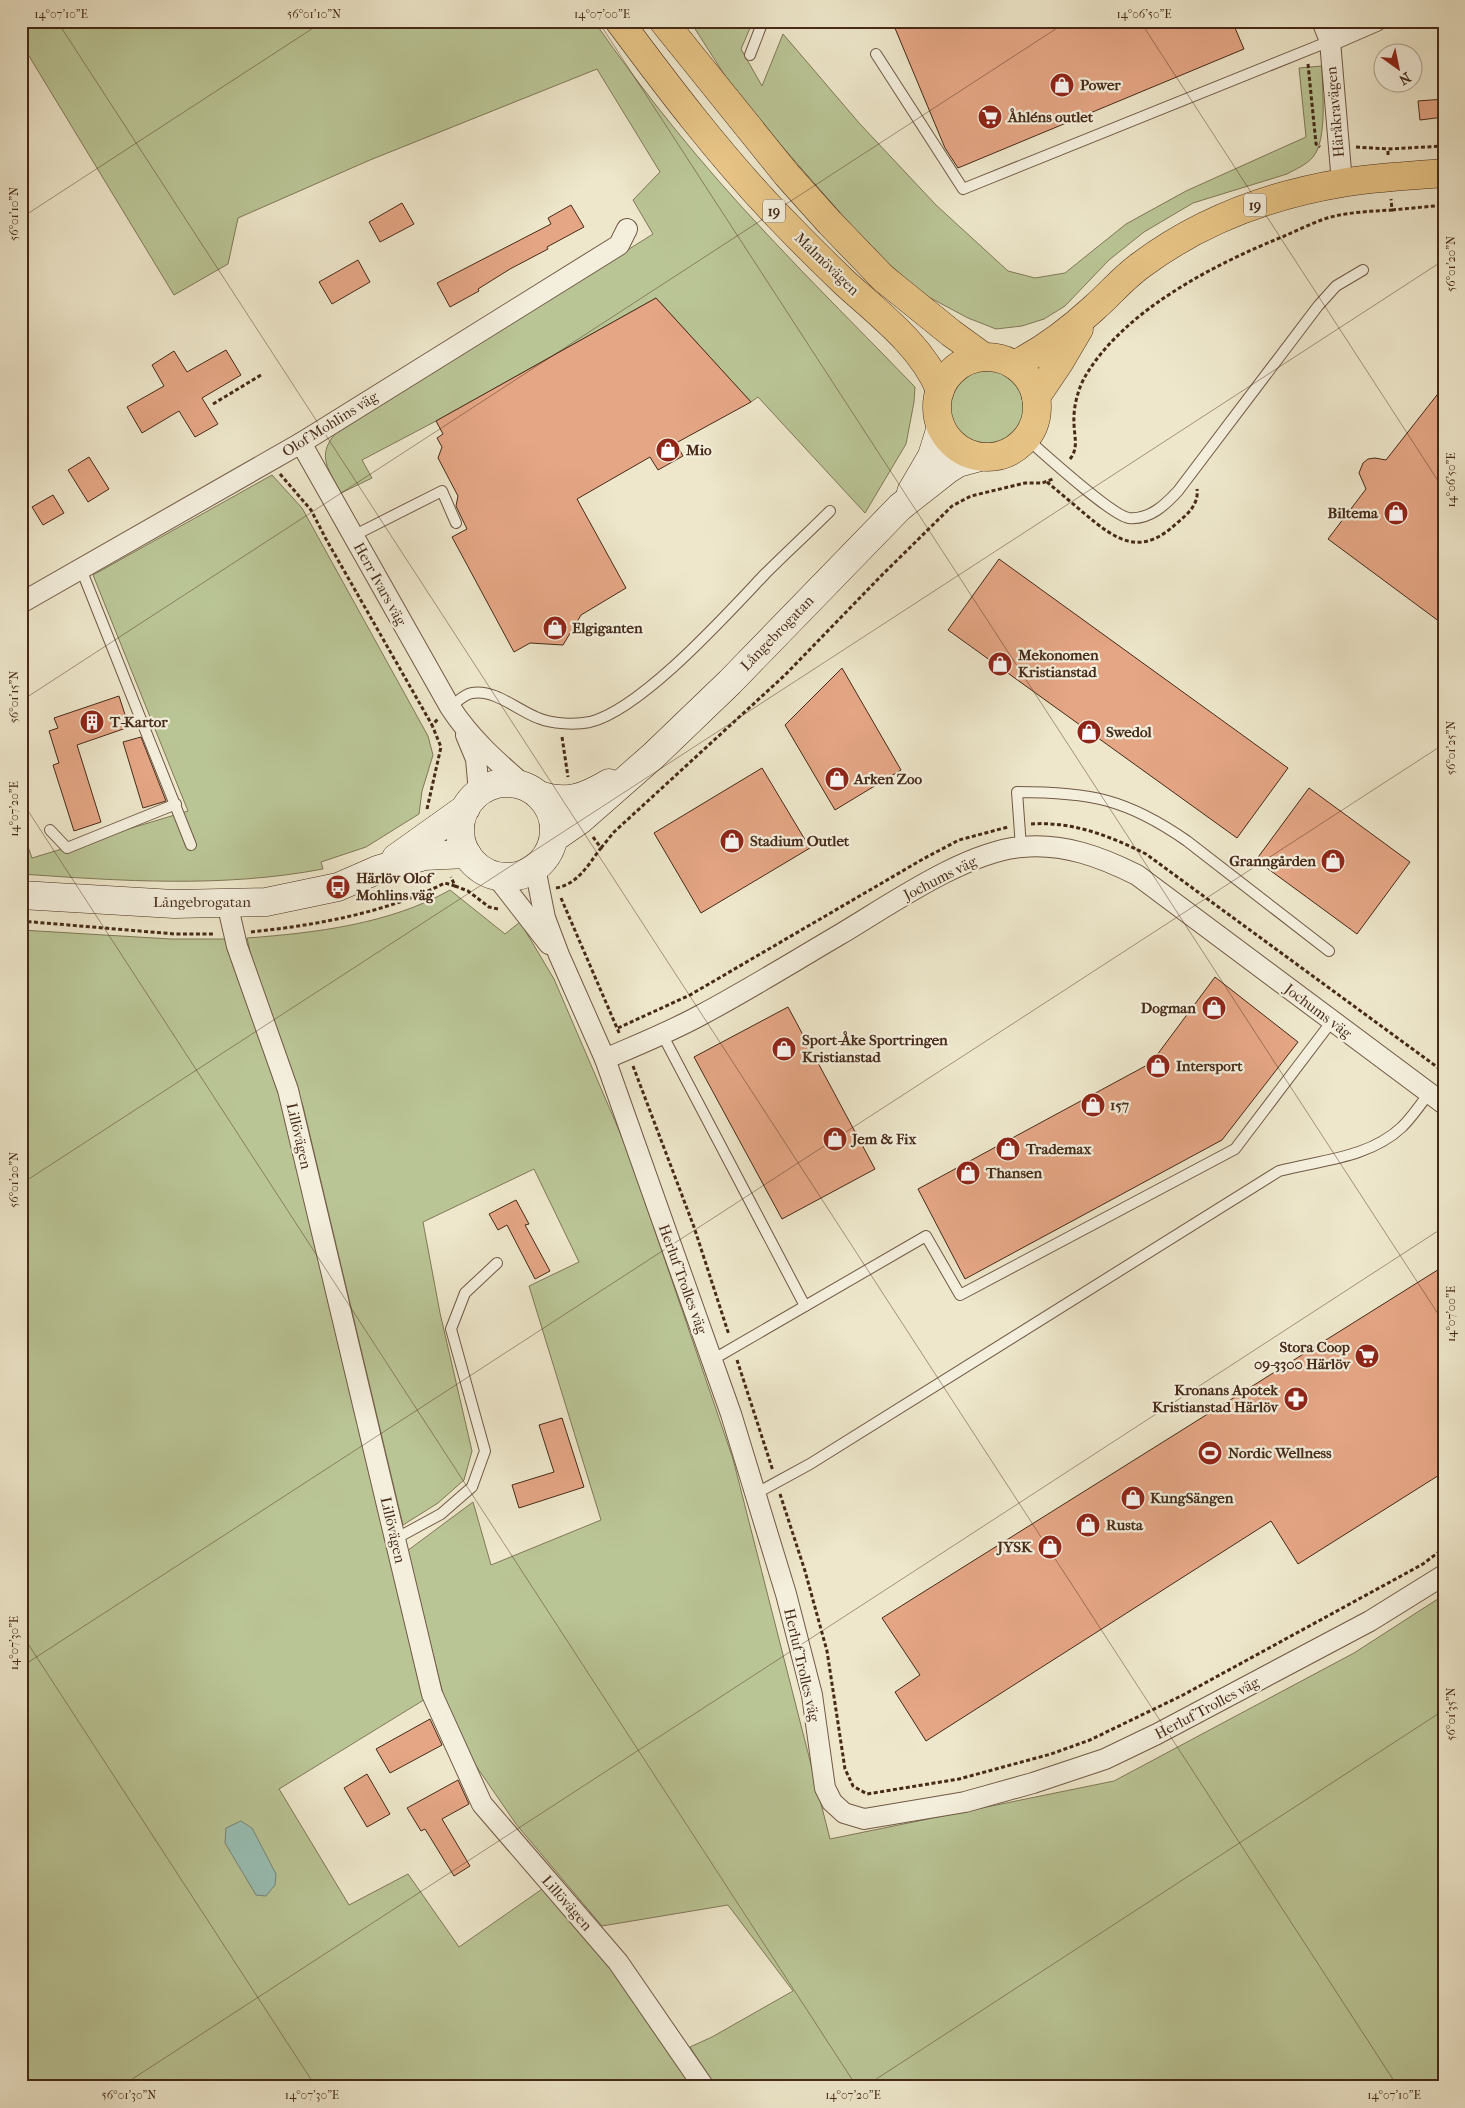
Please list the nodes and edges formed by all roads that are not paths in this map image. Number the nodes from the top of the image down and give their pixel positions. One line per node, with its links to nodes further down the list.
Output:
1 (619, 21): 18 (main road, Malmövägen / 19)
2 (663, 21): 10 (main road, Malmövägen / 19)
3 (670, 21): 10 (main road)
4 (763, 21): 9 (lane)
5 (1322, 21): 7 (street, Häråkravägen)
6 (1376, 21): 7 (street)
7 (1330, 41): 8 (lane); 12 (street, Häråkravägen)
8 (876, 54)
9 (750, 55)
10 (700, 70): 16 (main road, Malmövägen / 19)
11 (1444, 173): 12 (main road, 19)
12 (1342, 183): 15 (main road, 19)
13 (627, 229): 22 (street, Olof Mohlins väg)
14 (1364, 270): 21 (lane)
15 (1094, 308): 17 (main road, 19); 19 (main road, 19)
16 (984, 358): 17 (main road); 18 (main road)
17 (1014, 365): 19 (main road)
18 (940, 390): 20 (main road)
19 (1036, 397): 21 (main road)
20 (941, 427): 23 (main road); 24 (main road, Långebrogatan)
21 (1026, 438): 23 (main road)
22 (301, 443): 27 (street, Herr Ivars väg); 28 (street, Olof Mohlins väg)
23 (980, 457): 24 (main road, Långebrogatan)
24 (900, 507): 32 (main road, Långebrogatan)
25 (830, 511): 30 (lane)
26 (456, 523): 27 (lane)
27 (353, 536): 30 (street, Herr Ivars väg)
28 (81, 569): 29 (street, Olof Mohlins väg); 35 (lane)
29 (21, 603)
30 (450, 707): 31 (street, Herr Ivars väg)
31 (461, 724): 33 (street, Herr Ivars väg); 34 (street, Herr Ivars väg)
32 (653, 756): 33 (main road, Långebrogatan); 37 (main road, Långebrogatan)
33 (532, 791): 34 (main road); 37 (main road)
34 (473, 800): 40 (main road); 42 (main road, Långebrogatan)
35 (176, 804): 36 (lane); 38 (lane)
36 (50, 830)
37 (554, 838): 41 (main road)
38 (192, 845)
39 (1021, 847): 46 (lane); 48 (street, Jochums väg); 49 (street, Jochums väg)
40 (466, 854): 42 (main road, Långebrogatan); 43 (main road)
41 (535, 868): 43 (main road); 47 (street, Herluf Trolles väg)
42 (377, 870): 45 (main road, Långebrogatan)
43 (496, 876): 47 (street, Herluf Trolles väg)
44 (21, 895): 45 (main road, Långebrogatan)
45 (227, 903): 56 (street, Lillövägen)
46 (1329, 951)
47 (558, 955): 50 (street, Herluf Trolles väg)
48 (1332, 1021): 51 (street, Jochums väg); 53 (lane)
49 (662, 1034): 50 (street, Jochums väg); 53 (lane)
50 (605, 1059): 54 (street, Herluf Trolles väg)
51 (1436, 1098): 55 (lane)
52 (496, 1263): 56 (lane)
53 (805, 1306): 54 (lane)
54 (712, 1360): 55 (street, Herluf Trolles väg)
55 (756, 1494): 57 (street, Herluf Trolles väg)
56 (395, 1539): 58 (street, Lillövägen)
57 (1444, 1575)
58 (704, 2087)

